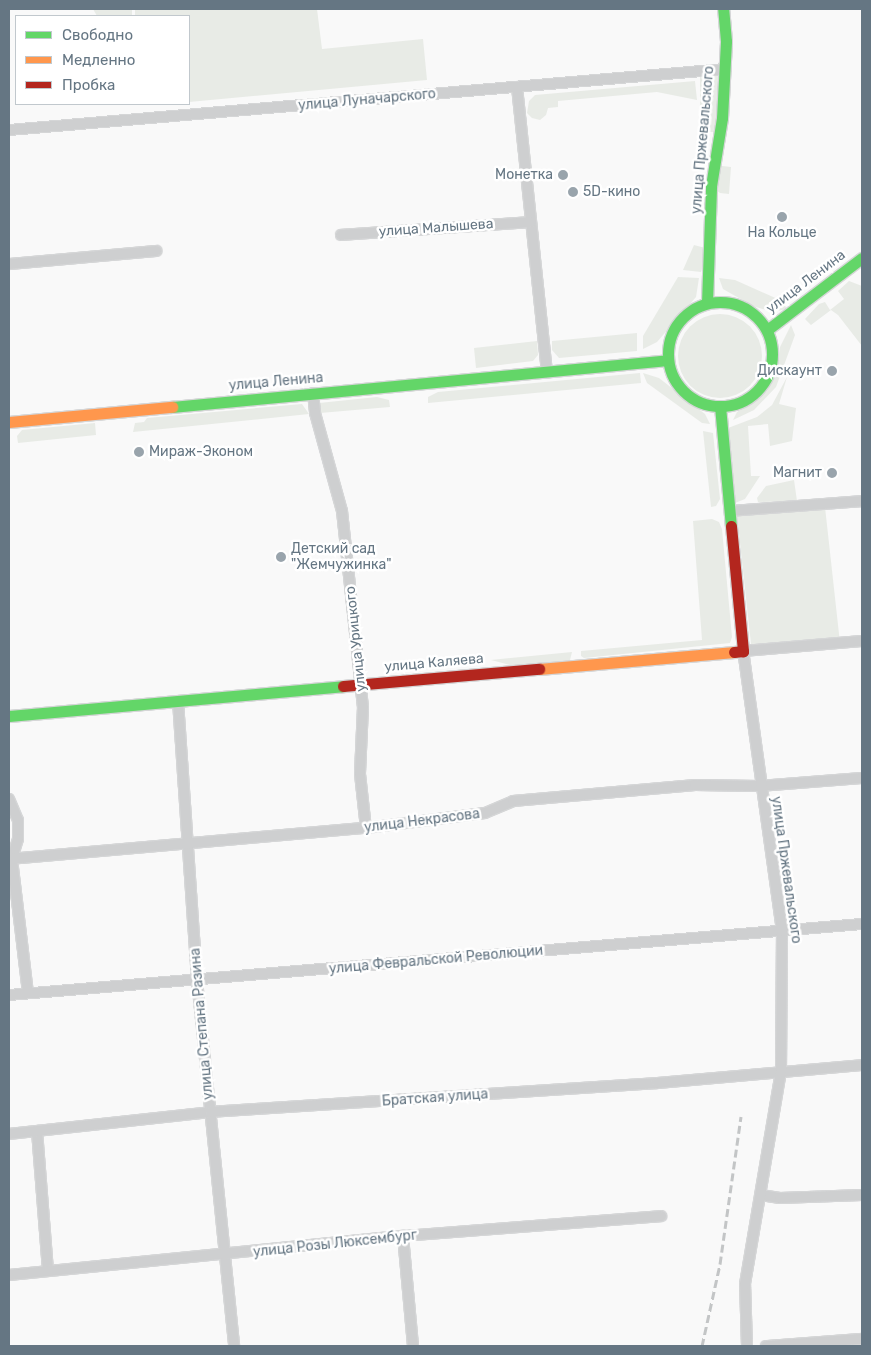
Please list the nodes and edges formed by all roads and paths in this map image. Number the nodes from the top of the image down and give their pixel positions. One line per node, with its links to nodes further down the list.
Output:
1 (722, 9): 2 (street, улица Пржевальского)
2 (724, 69): 3 (street, улица Луначарского); 10 (street, улица Пржевальского)
3 (516, 87): 4 (street, улица Луначарского); 5 (street)
4 (9, 130)
5 (531, 222): 6 (street, улица Малышева); 13 (street)
6 (341, 235)
7 (156, 251): 9 (street)
8 (862, 258): 11 (street, улица Ленина)
9 (9, 264)
10 (707, 303): 11 (street); 12 (street)
11 (767, 330): 15 (street)
12 (668, 360): 13 (street, улица Ленина); 15 (street)
13 (553, 371): 14 (street, улица Ленина)
14 (312, 393): 16 (street, улица Ленина); 21 (street, улица Урицкого)
15 (720, 406): 18 (street, улица Пржевальского)
16 (9, 422)
17 (862, 501): 18 (street)
18 (730, 511): 20 (street, улица Пржевальского)
19 (862, 642): 20 (street, улица Каляева)
20 (743, 650): 21 (street, улица Каляева); 25 (street, улица Пржевальского)
21 (360, 684): 22 (street, улица Каляева); 27 (street, улица Урицкого)
22 (178, 701): 23 (street, улица Каляева); 28 (street, улица Степана Разина)
23 (9, 716)
24 (862, 778): 25 (street, улица Некрасова)
25 (759, 786): 27 (street, улица Некрасова); 31 (street, улица Пржевальского)
26 (9, 799): 29 (street)
27 (366, 828): 28 (street, улица Некрасова)
28 (186, 843): 29 (street, улица Некрасова); 32 (street, улица Степана Разина)
29 (10, 859): 33 (street)
30 (862, 924): 31 (street, улица Февральской Революции)
31 (782, 931): 32 (street, улица Февральской Революции); 36 (street, улица Пржевальского)
32 (197, 980): 33 (street, улица Февральской Революции); 37 (street, улица Степана Разина)
33 (28, 993): 34 (street, улица Февральской Революции)
34 (9, 995)
35 (862, 1065): 36 (street, Братская улица)
36 (781, 1072): 37 (street, Братская улица); 40 (street, улица Пржевальского)
37 (210, 1112): 38 (street, Братская улица); 44 (street, улица Степана Разина)
38 (37, 1131): 39 (street, Братская улица); 45 (street)
39 (9, 1134)
40 (761, 1195): 41 (street); 50 (street, улица Пржевальского)
41 (862, 1195)
42 (661, 1216): 43 (street, улица Розы Люксембург)
43 (403, 1236): 44 (street, улица Розы Люксембург); 49 (street)
44 (224, 1256): 45 (street, улица Розы Люксембург); 48 (street, улица Степана Разина)
45 (48, 1271): 46 (street, улица Розы Люксембург)
46 (9, 1275)
47 (862, 1339): 51 (street)
48 (234, 1346)
49 (413, 1346)
50 (747, 1346)
51 (766, 1346)

